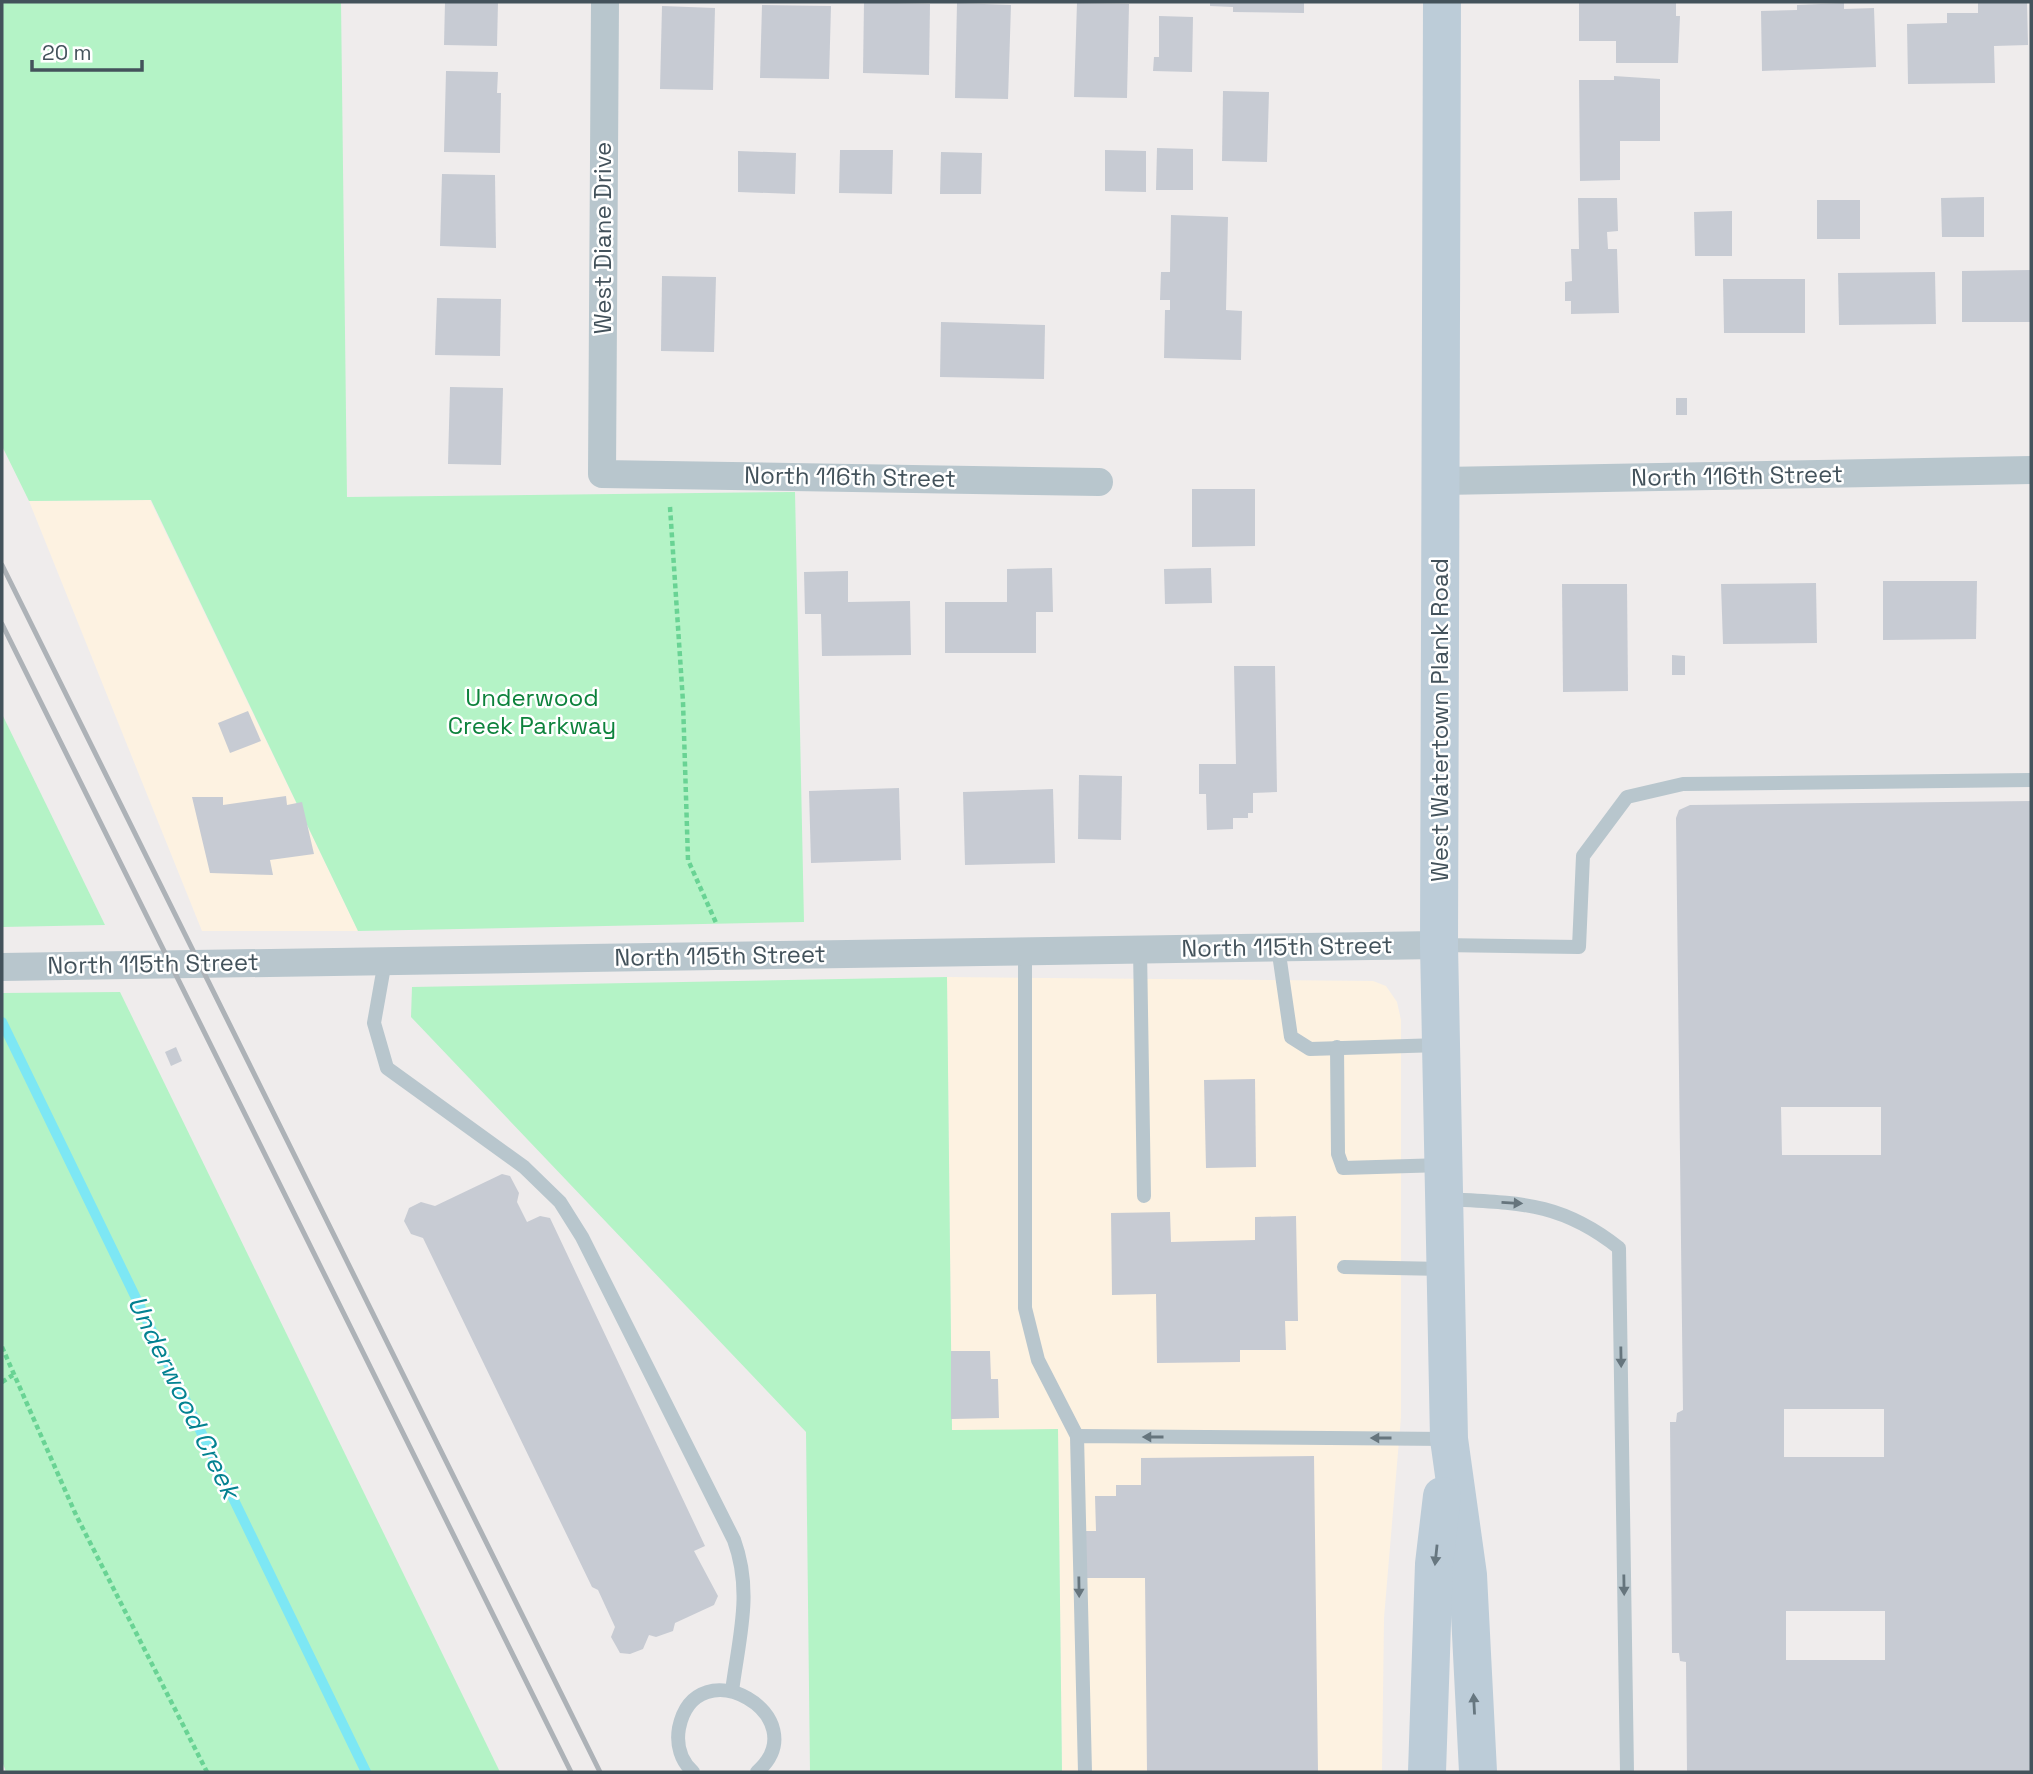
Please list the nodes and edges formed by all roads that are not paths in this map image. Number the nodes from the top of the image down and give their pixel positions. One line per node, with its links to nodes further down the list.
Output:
1 (605, 2): 4 (street, West Diane Drive)
2 (1442, 2): 5 (street, West Watertown Plank Road)
3 (2031, 470): 5 (street, North 116th Street)
4 (602, 474): 6 (street, North 116th Street)
5 (1442, 481): 8 (street, West Watertown Plank Road)
6 (1099, 482)
7 (2031, 780): 8 (lane)
8 (1439, 945): 9 (street, North 115th Street); 14 (street, West Watertown Plank Road)
9 (1278, 947): 10 (street, North 115th Street); 15 (lane)
10 (1140, 949): 11 (street, North 115th Street); 17 (lane)
11 (1025, 951): 12 (street, North 115th Street); 20 (lane)
12 (385, 961): 13 (street, North 115th Street); 22 (lane)
13 (9, 967)
14 (1441, 1045): 15 (lane); 16 (street, West Watertown Plank Road)
15 (1337, 1047): 16 (lane)
16 (1444, 1182): 19 (street, West Watertown Plank Road); 28 (lane, one-way to 28)
17 (1144, 1196)
18 (1344, 1267): 19 (lane)
19 (1446, 1269): 21 (street, West Watertown Plank Road)
20 (1077, 1436): 21 (lane, one-way to 20); 25 (lane, one-way to 25)
21 (1449, 1438): 26 (street, West Watertown Plank Road, one-way to 26); 27 (street, West Watertown Plank Road, one-way to 21)
22 (732, 1691): 23 (lane); 24 (lane)
23 (693, 1772)
24 (757, 1772)
25 (1085, 1772)
26 (1427, 1772)
27 (1478, 1772)
28 (1627, 1772)

